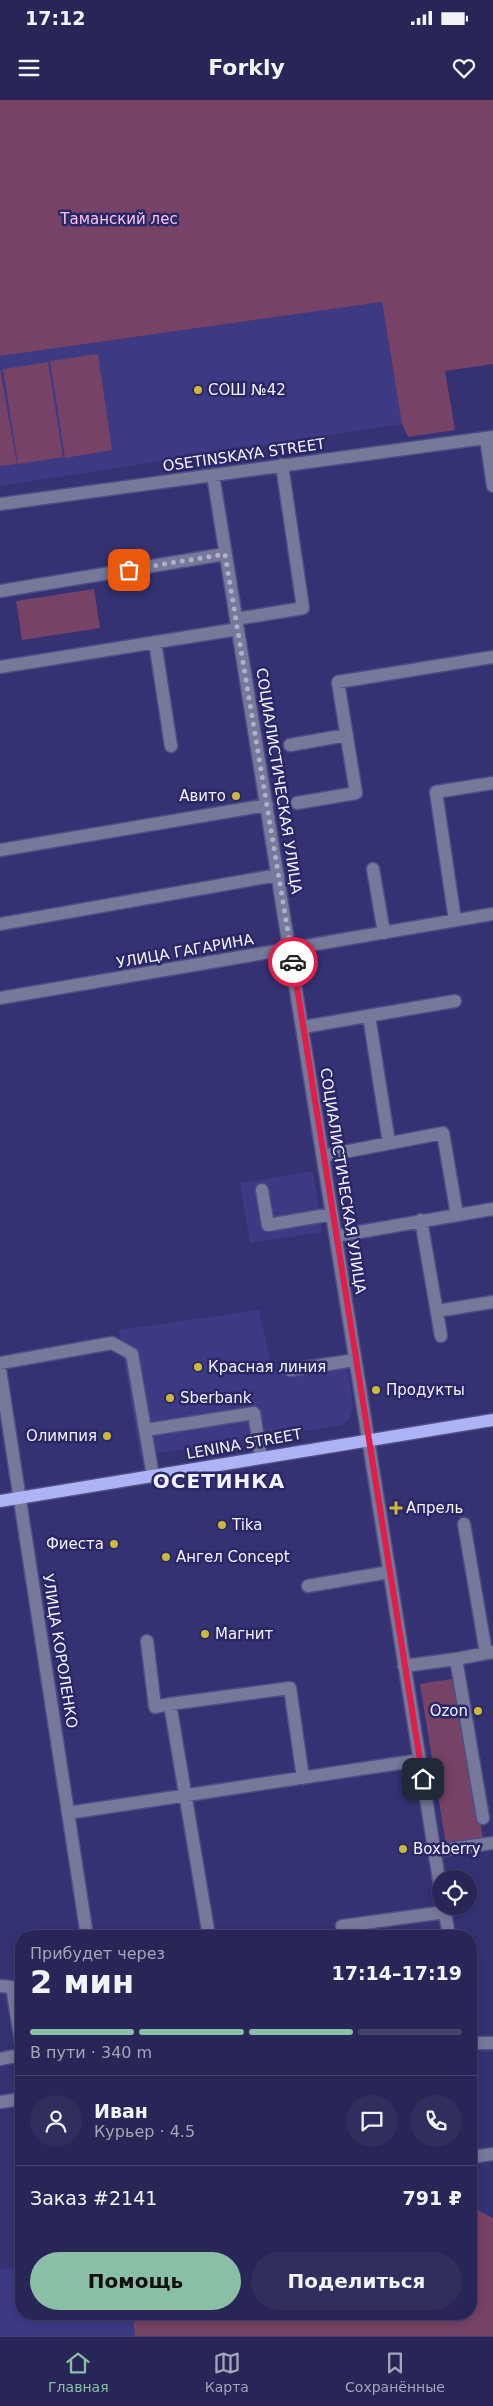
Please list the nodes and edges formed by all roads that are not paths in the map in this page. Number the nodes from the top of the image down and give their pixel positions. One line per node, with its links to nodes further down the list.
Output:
1 (489, 437): 2 (street, OSETINSKAYA STREET); 4 (street)
2 (282, 465): 3 (street, OSETINSKAYA STREET); 8 (street)
3 (213, 475): 5 (street, OSETINSKAYA STREET); 6 (street, СОЦИАЛИСТИЧЕСКАЯ УЛИЦА)
4 (493, 486)
5 (0, 504)
6 (225, 554): 7 (street); 8 (street, СОЦИАЛИСТИЧЕСКАЯ УЛИЦА)
7 (0, 591)
8 (237, 624): 9 (street); 17 (street, СОЦИАЛИСТИЧЕСКАЯ УЛИЦА)
9 (155, 642): 11 (street); 14 (street)
10 (493, 657): 12 (street)
11 (0, 667)
12 (346, 735): 13 (street); 16 (street)
13 (290, 745)
14 (171, 746)
15 (493, 783): 22 (street)
16 (297, 803)
17 (267, 805): 18 (street); 20 (street, СОЦИАЛИСТИЧЕСКАЯ УЛИЦА)
18 (0, 850)
19 (373, 869): 24 (street)
20 (278, 875): 23 (street); 25 (street, СОЦИАЛИСТИЧЕСКАЯ УЛИЦА)
21 (493, 914): 22 (street, УЛИЦА ГАГАРИНА)
22 (455, 920): 24 (street, УЛИЦА ГАГАРИНА)
23 (0, 924)
24 (384, 933): 25 (street, УЛИЦА ГАГАРИНА)
25 (291, 950): 26 (street, УЛИЦА ГАГАРИНА); 29 (street, СОЦИАЛИСТИЧЕСКАЯ УЛИЦА)
26 (0, 998)
27 (455, 1001): 28 (street)
28 (369, 1016): 29 (street); 30 (street)
29 (303, 1027): 31 (street, СОЦИАЛИСТИЧЕСКАЯ УЛИЦА)
30 (389, 1143): 31 (street); 35 (street)
31 (323, 1156): 34 (street, СОЦИАЛИСТИЧЕСКАЯ УЛИЦА)
32 (262, 1190): 34 (street)
33 (493, 1209): 35 (street)
34 (332, 1214): 37 (street, СОЦИАЛИСТИЧЕСКАЯ УЛИЦА)
35 (457, 1214): 36 (street)
36 (421, 1220): 37 (street); 39 (street)
37 (336, 1236): 41 (street, СОЦИАЛИСТИЧЕСКАЯ УЛИЦА)
38 (493, 1302): 39 (street)
39 (437, 1311): 40 (street)
40 (441, 1336)
41 (355, 1360): 44 (street); 47 (street, СОЦИАЛИСТИЧЕСКАЯ УЛИЦА)
42 (0, 1363): 46 (street)
43 (0, 1370): 50 (street, УЛИЦА КОРОЛЕНКО)
44 (290, 1370)
45 (493, 1420): 47 (main road, LENINA STREET)
46 (146, 1430): 48 (street); 49 (street)
47 (367, 1440): 48 (main road, LENINA STREET); 53 (street, СОЦИАЛИСТИЧЕСКАЯ УЛИЦА)
48 (261, 1458): 49 (main road, LENINA STREET)
49 (153, 1476): 50 (main road, LENINA STREET)
50 (20, 1498): 51 (main road, LENINA STREET); 63 (street, УЛИЦА КОРОЛЕНКО)
51 (0, 1501)
52 (464, 1524): 56 (street)
53 (389, 1572): 54 (street); 58 (street, СОЦИАЛИСТИЧЕСКАЯ УЛИЦА)
54 (308, 1586)
55 (147, 1641): 59 (street)
56 (489, 1652): 57 (street)
57 (456, 1659): 58 (street); 64 (street)
58 (404, 1666): 60 (street, СОЦИАЛИСТИЧЕСКАЯ УЛИЦА)
59 (170, 1704): 61 (street); 62 (street)
60 (420, 1760): 61 (street); 66 (street, СОЦИАЛИСТИЧЕСКАЯ УЛИЦА)
61 (303, 1778): 62 (street)
62 (185, 1795): 63 (street); 72 (street)
63 (68, 1813): 71 (street, УЛИЦА КОРОЛЕНКО)
64 (483, 1818)
65 (493, 1843): 66 (street)
66 (434, 1851): 67 (street, СОЦИАЛИСТИЧЕСКАЯ УЛИЦА)
67 (437, 1870)
68 (432, 1911): 70 (street)
69 (445, 1915): 73 (street)
70 (342, 1926)
71 (86, 1930)
72 (208, 1930)
73 (448, 1930)
74 (11, 1987): 75 (street)
75 (15, 2009)
76 (15, 2056): 77 (street)
77 (0, 2059)
78 (15, 2100): 79 (street)
79 (0, 2102)
80 (493, 2154): 81 (street)
81 (477, 2156)

